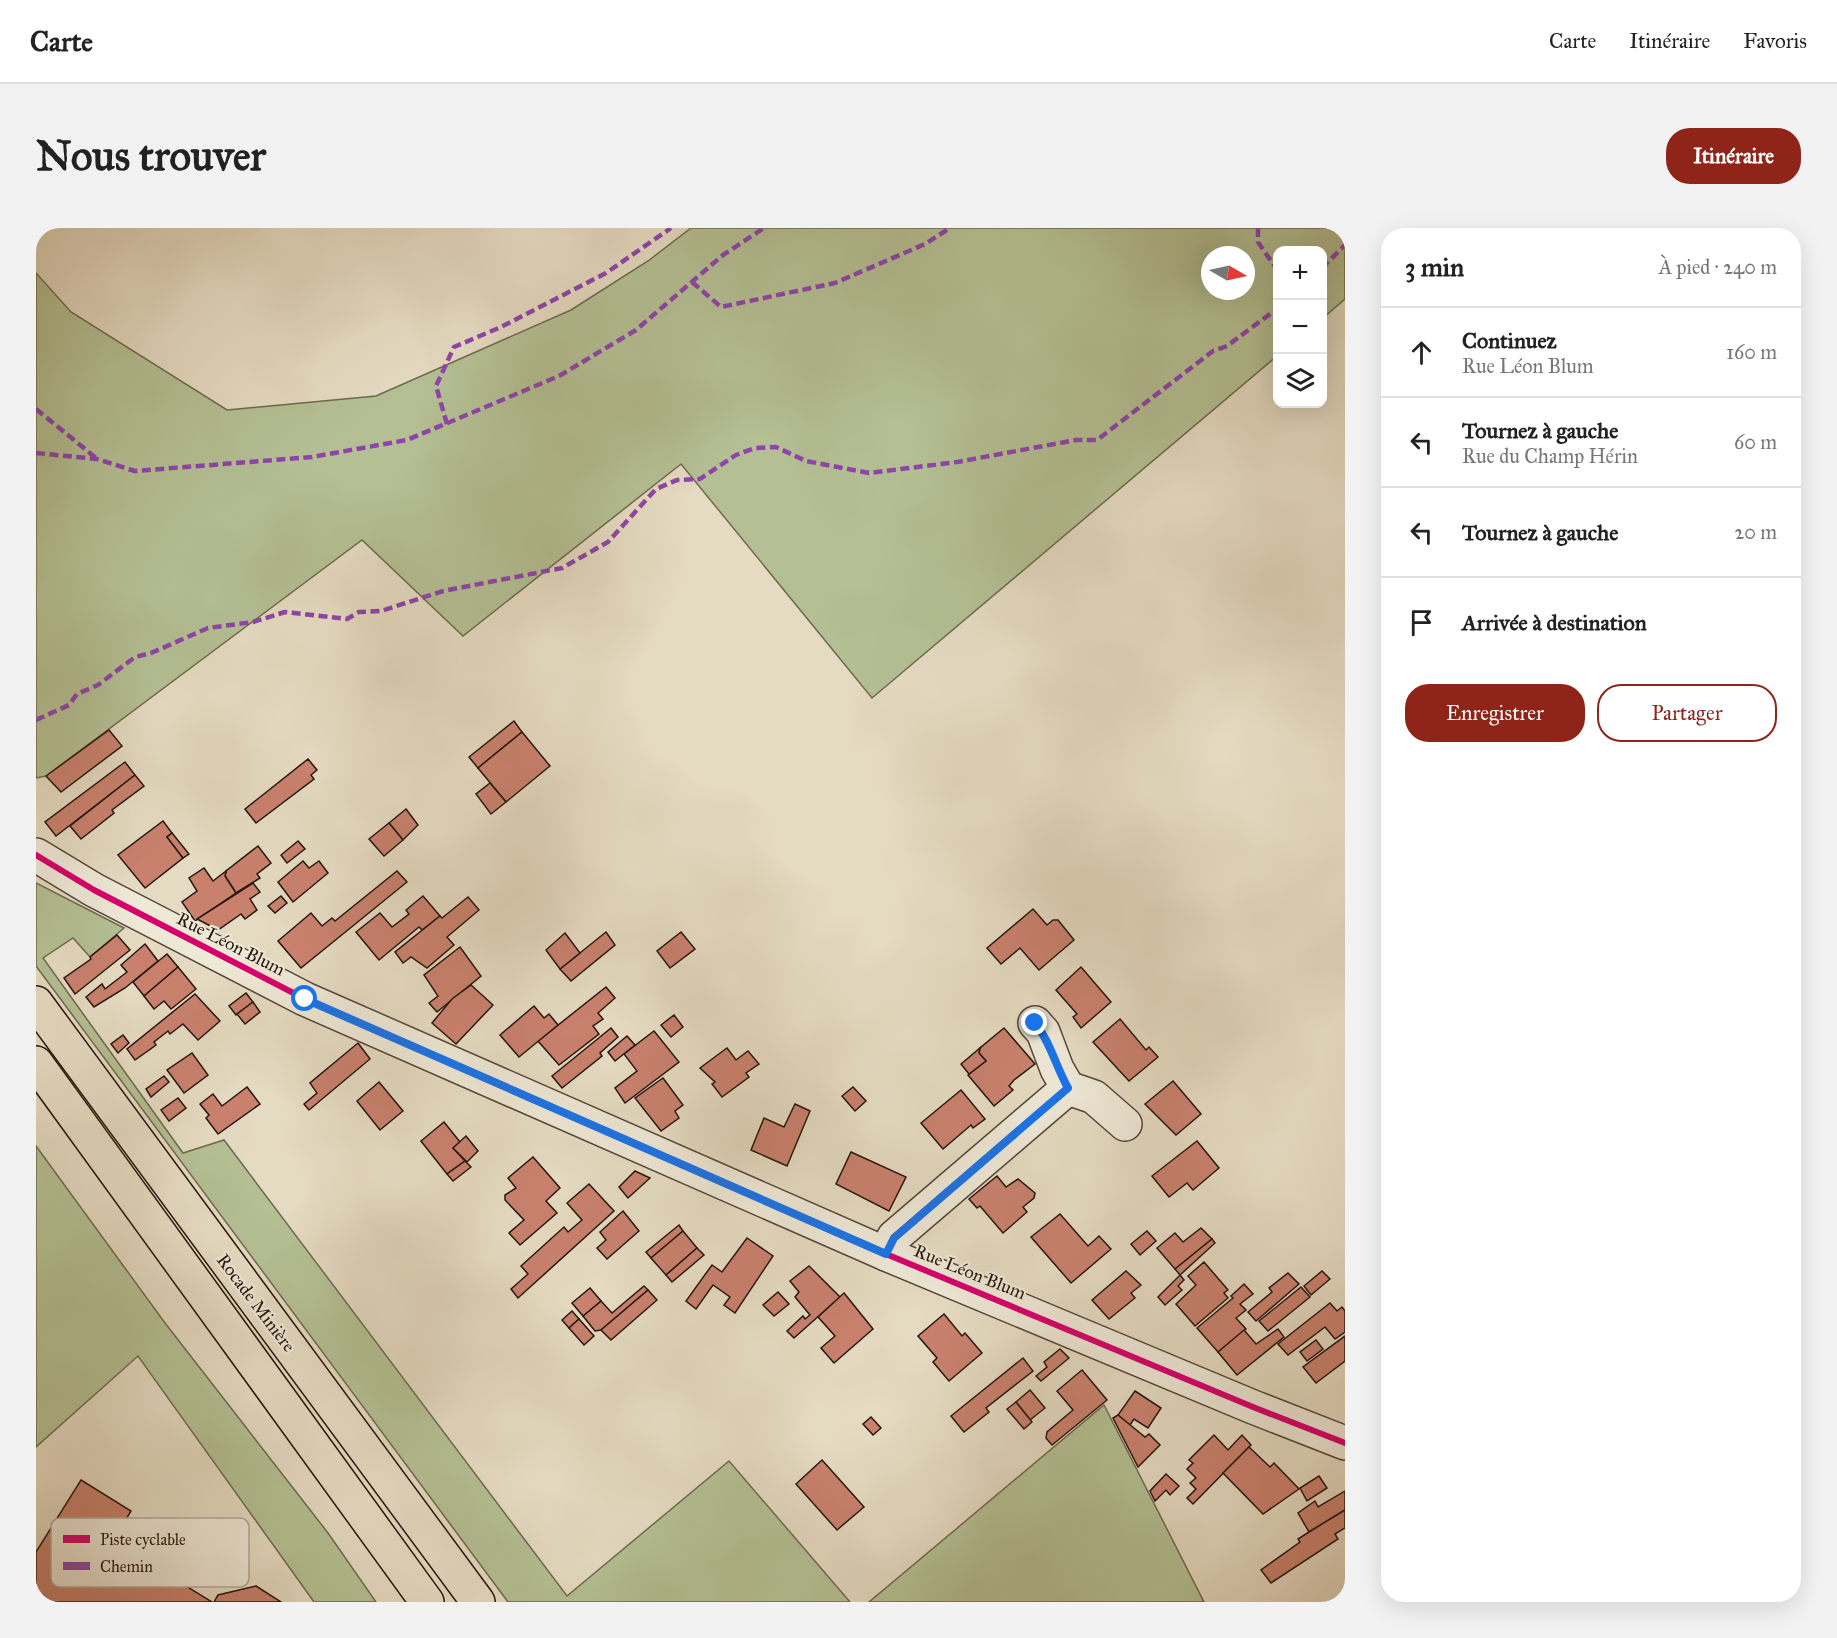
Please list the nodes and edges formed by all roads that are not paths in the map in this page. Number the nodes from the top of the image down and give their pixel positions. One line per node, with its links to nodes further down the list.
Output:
1 (36, 855): 7 (street, Rue Léon Blum)
2 (36, 1003): 10 (highway, Rocade Minière)
3 (1035, 1023): 5 (street)
4 (36, 1063): 9 (highway, Rocade Minière)
5 (1068, 1088): 6 (street); 7 (street)
6 (1125, 1124)
7 (886, 1254): 8 (street, Rue Léon Blum)
8 (1345, 1443)
9 (427, 1602)
10 (478, 1602)

